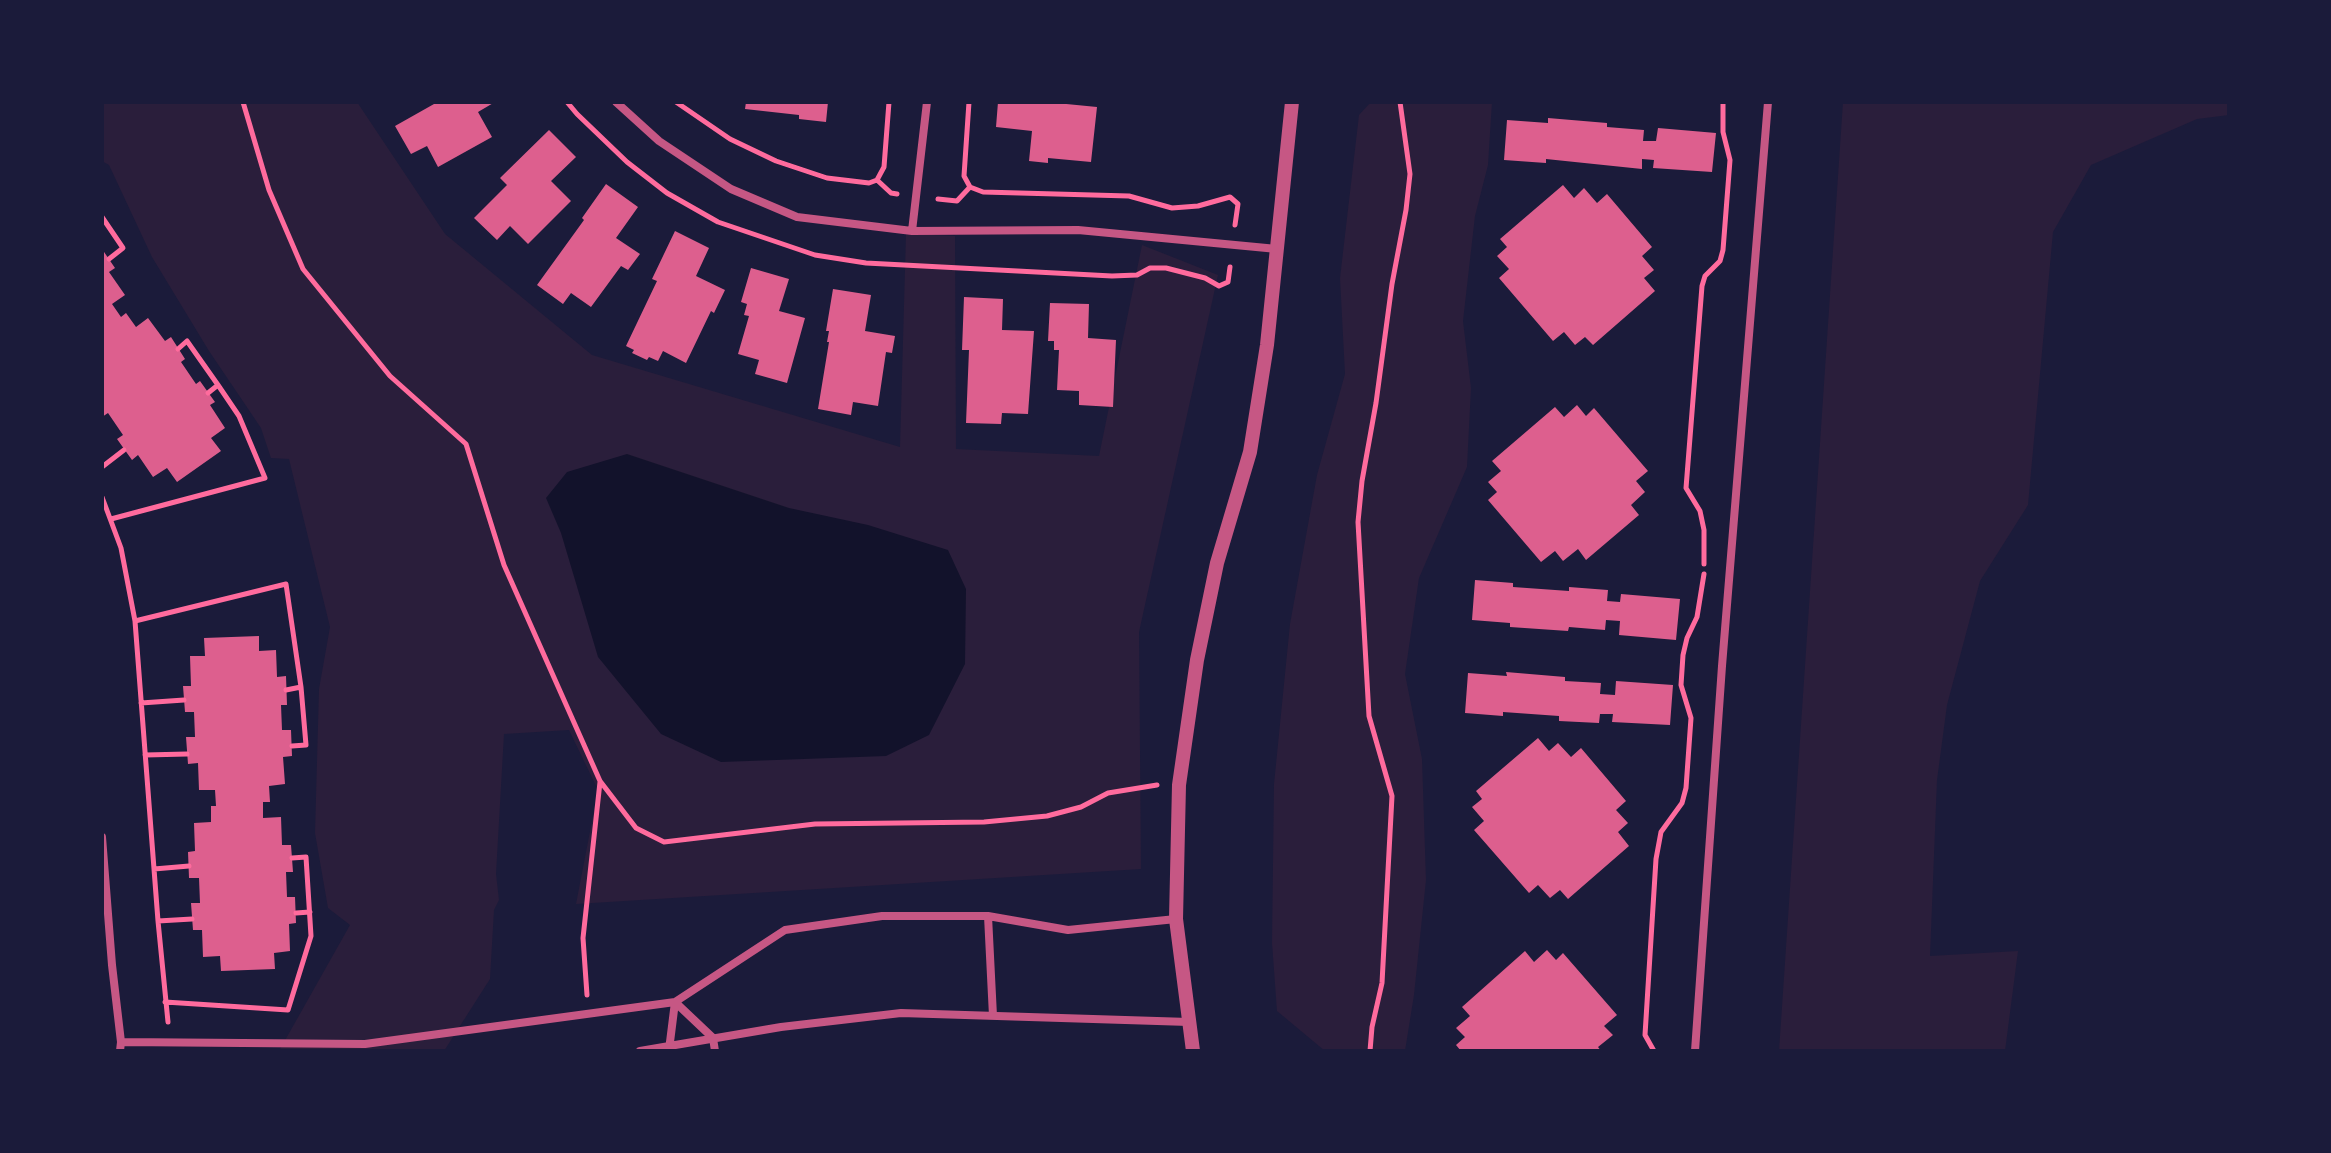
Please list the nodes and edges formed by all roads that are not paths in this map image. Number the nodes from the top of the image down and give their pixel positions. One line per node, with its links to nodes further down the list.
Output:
1 (616, 102): 5 (street)
2 (927, 102): 5 (street)
3 (1292, 102): 6 (street)
4 (1768, 102): 20 (street)
5 (912, 231): 6 (street)
6 (1277, 249): 9 (street)
7 (102, 837): 14 (street)
8 (988, 916): 9 (street); 10 (street); 11 (street)
9 (1176, 919): 12 (street)
10 (675, 1002): 13 (street); 15 (street); 16 (street)
11 (993, 1016): 12 (street); 13 (street)
12 (1189, 1022): 19 (street)
13 (713, 1038): 16 (street); 18 (street)
14 (121, 1047): 15 (street)
15 (365, 1048)
16 (669, 1048): 17 (street)
17 (640, 1051)
18 (715, 1051)
19 (1193, 1051)
20 (1695, 1051)

